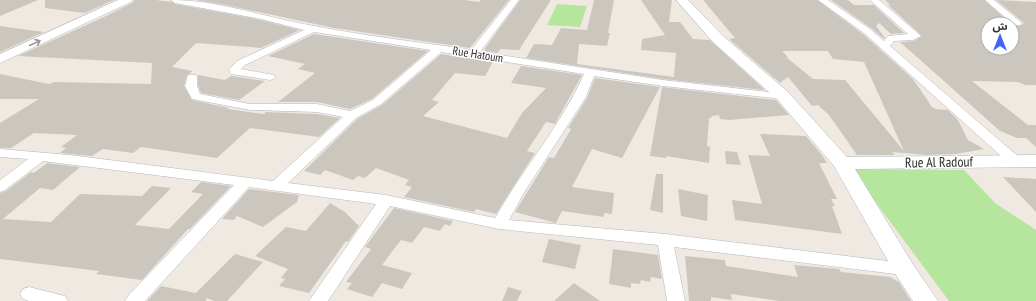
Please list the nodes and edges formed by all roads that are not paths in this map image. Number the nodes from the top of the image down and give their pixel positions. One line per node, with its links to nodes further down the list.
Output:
1 (127, 0): 13 (street, one-way to 1)
2 (175, 0): 9 (street, Rue Hatoum)
3 (515, 0): 12 (street)
4 (682, 0): 17 (street)
5 (822, 0): 10 (street)
6 (874, 0): 10 (street)
7 (989, 0): 8 (street)
8 (1009, 16)
9 (313, 29): 11 (street, Rue Hatoum); 15 (street)
10 (885, 46): 21 (street)
11 (439, 48): 12 (street, Rue Hatoum); 18 (street)
12 (474, 53): 14 (street, Rue Hatoum)
13 (0, 60)
14 (591, 71): 17 (street, Rue Hatoum); 28 (street)
15 (270, 77)
16 (192, 78): 18 (street)
17 (783, 96): 23 (street)
18 (352, 115): 25 (street)
19 (0, 153): 20 (street)
20 (40, 157): 24 (street); 26 (street)
21 (1015, 161): 22 (street, Rue Al Radouf); 23 (street, Rue Al Radouf)
22 (1036, 161)
23 (842, 163): 30 (street)
24 (245, 182): 25 (street); 33 (street)
25 (276, 186): 27 (street)
26 (0, 187)
27 (386, 200): 28 (street); 34 (street)
28 (499, 224): 29 (street)
29 (665, 240): 30 (street); 35 (street)
30 (904, 269): 36 (street)
31 (29, 294): 32 (street)
32 (59, 301)
33 (134, 301)
34 (318, 301)
35 (676, 301)
36 (926, 301)

